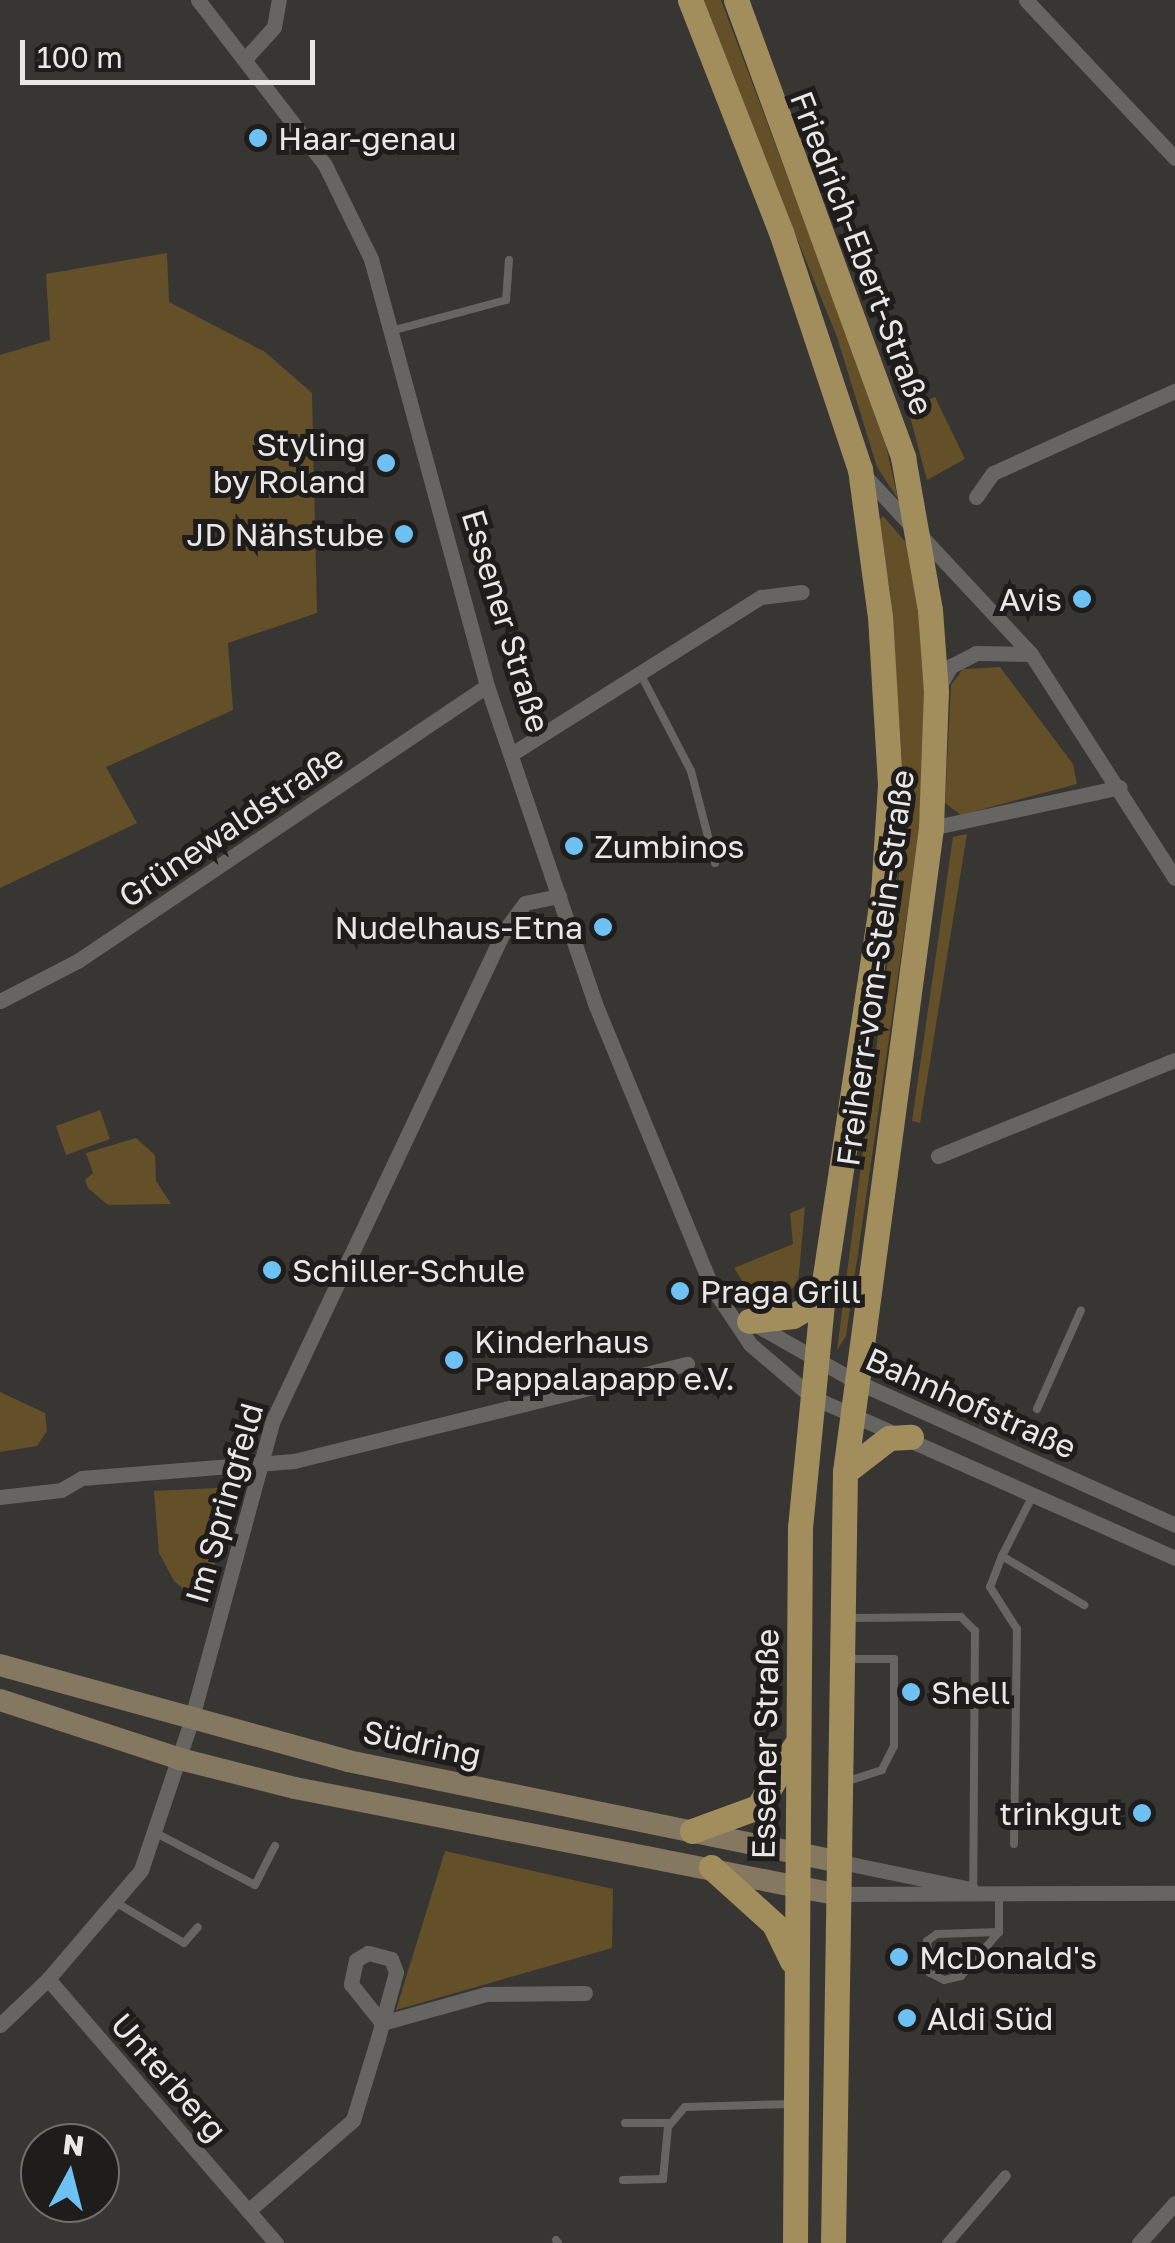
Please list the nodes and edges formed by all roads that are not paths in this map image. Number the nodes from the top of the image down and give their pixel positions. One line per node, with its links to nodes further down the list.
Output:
1 (198, 0): 6 (street, Essener Straße)
2 (279, 0): 6 (street)
3 (690, 0): 11 (main road, Friedrich-Ebert-Straße)
4 (736, 0): 13 (main road, Friedrich-Ebert-Straße)
5 (1026, 0): 7 (street)
6 (246, 59): 9 (street, Essener Straße)
7 (1175, 158)
8 (509, 260): 9 (lane)
9 (391, 331): 18 (street, Essener Straße)
10 (1175, 391): 12 (street)
11 (860, 469): 13 (street, Friedrich-Ebert-Straße); 14 (main road, Friedrich-Ebert-Straße)
12 (976, 498)
13 (919, 530): 16 (street, Friedrich-Ebert-Straße); 19 (main road, Freiherr-vom-Stein-Straße)
14 (877, 590): 29 (main road, Freiherr-vom-Stein-Straße)
15 (802, 592): 17 (street)
16 (1031, 654): 19 (street); 21 (street, Friedrich-Ebert-Straße)
17 (640, 673): 20 (street); 23 (lane)
18 (487, 686): 20 (street, Essener Straße); 26 (street, Grünewaldstraße)
19 (936, 691): 22 (main road, Freiherr-vom-Stein-Straße)
20 (512, 754): 25 (street, Essener Straße)
21 (1120, 787): 22 (street); 24 (street, Friedrich-Ebert-Straße)
22 (931, 828): 35 (main road, Freiherr-vom-Stein-Straße)
23 (716, 863)
24 (1175, 878)
25 (559, 896): 30 (street, Essener Straße); 40 (street, Im Springfeld)
26 (0, 1001)
27 (1175, 1060): 28 (street)
28 (938, 1156)
29 (824, 1284): 32 (main road); 33 (main road, Freiherr-vom-Stein-Straße)
30 (712, 1287): 32 (street, Essener Straße); 36 (street, Essener Straße)
31 (1081, 1310): 37 (lane)
32 (749, 1321): 33 (street, Bahnhofstraße)
33 (816, 1362): 35 (street, Bahnhofstraße); 36 (main road, Freiherr-vom-Stein-Straße)
34 (686, 1364): 40 (street)
35 (855, 1381): 38 (main road, Freiherr-vom-Stein-Straße); 44 (street, Bahnhofstraße)
36 (812, 1397): 38 (street, Bahnhofstraße); 53 (main road, Essener Straße)
37 (1037, 1409)
38 (854, 1416): 39 (street, Bahnhofstraße); 41 (main road)
39 (911, 1437): 41 (main road); 42 (street, Bahnhofstraße)
40 (260, 1464): 43 (street); 52 (street, Im Springfeld)
41 (845, 1472): 48 (main road)
42 (1034, 1493): 45 (lane); 46 (street, Bahnhofstraße)
43 (0, 1498)
44 (1175, 1526)
45 (1002, 1556): 47 (lane); 58 (lane)
46 (1175, 1558)
47 (1084, 1605)
48 (839, 1618): 49 (main road); 64 (lane)
49 (839, 1659): 55 (main road); 55 (lane)
50 (0, 1664): 52 (main road, Südring)
51 (0, 1700): 54 (main road)
52 (192, 1722): 54 (street, Im Springfeld); 56 (main road, Südring)
53 (800, 1737): 56 (main road); 60 (main road, Essener Straße)
54 (180, 1759): 57 (street, Im Springfeld); 62 (main road)
55 (837, 1785): 61 (main road)
56 (692, 1830): 60 (main road, Südring)
57 (154, 1832): 59 (lane); 68 (street, Im Springfeld)
58 (1014, 1844)
59 (275, 1846)
60 (796, 1851): 61 (main road, Südring); 63 (main road, Essener Straße)
61 (836, 1862): 64 (street); 66 (main road)
62 (711, 1867): 63 (main road); 71 (main road)
63 (796, 1886): 66 (main road); 71 (main road, Essener Straße)
64 (973, 1889): 67 (street)
65 (1175, 1893): 67 (street)
66 (835, 1894): 67 (street); 84 (main road)
67 (999, 1894): 70 (lane)
68 (114, 1902): 69 (lane); 72 (street, Im Springfeld)
69 (198, 1928)
70 (1000, 1932): 70 (lane)
71 (796, 1976): 75 (main road, Essener Straße)
72 (48, 1979): 74 (street, Im Springfeld); 81 (street, Unterberg)
73 (584, 1993): 81 (street)
74 (0, 2024)
75 (796, 2104): 77 (lane); 83 (main road, Essener Straße)
76 (626, 2123): 77 (lane)
77 (670, 2123): 79 (lane)
78 (1005, 2175): 85 (street)
79 (623, 2180)
80 (1175, 2203): 86 (street)
81 (248, 2211): 82 (street, Unterberg)
82 (276, 2243)
83 (795, 2243)
84 (834, 2243)
85 (947, 2243)
86 (1139, 2243)

